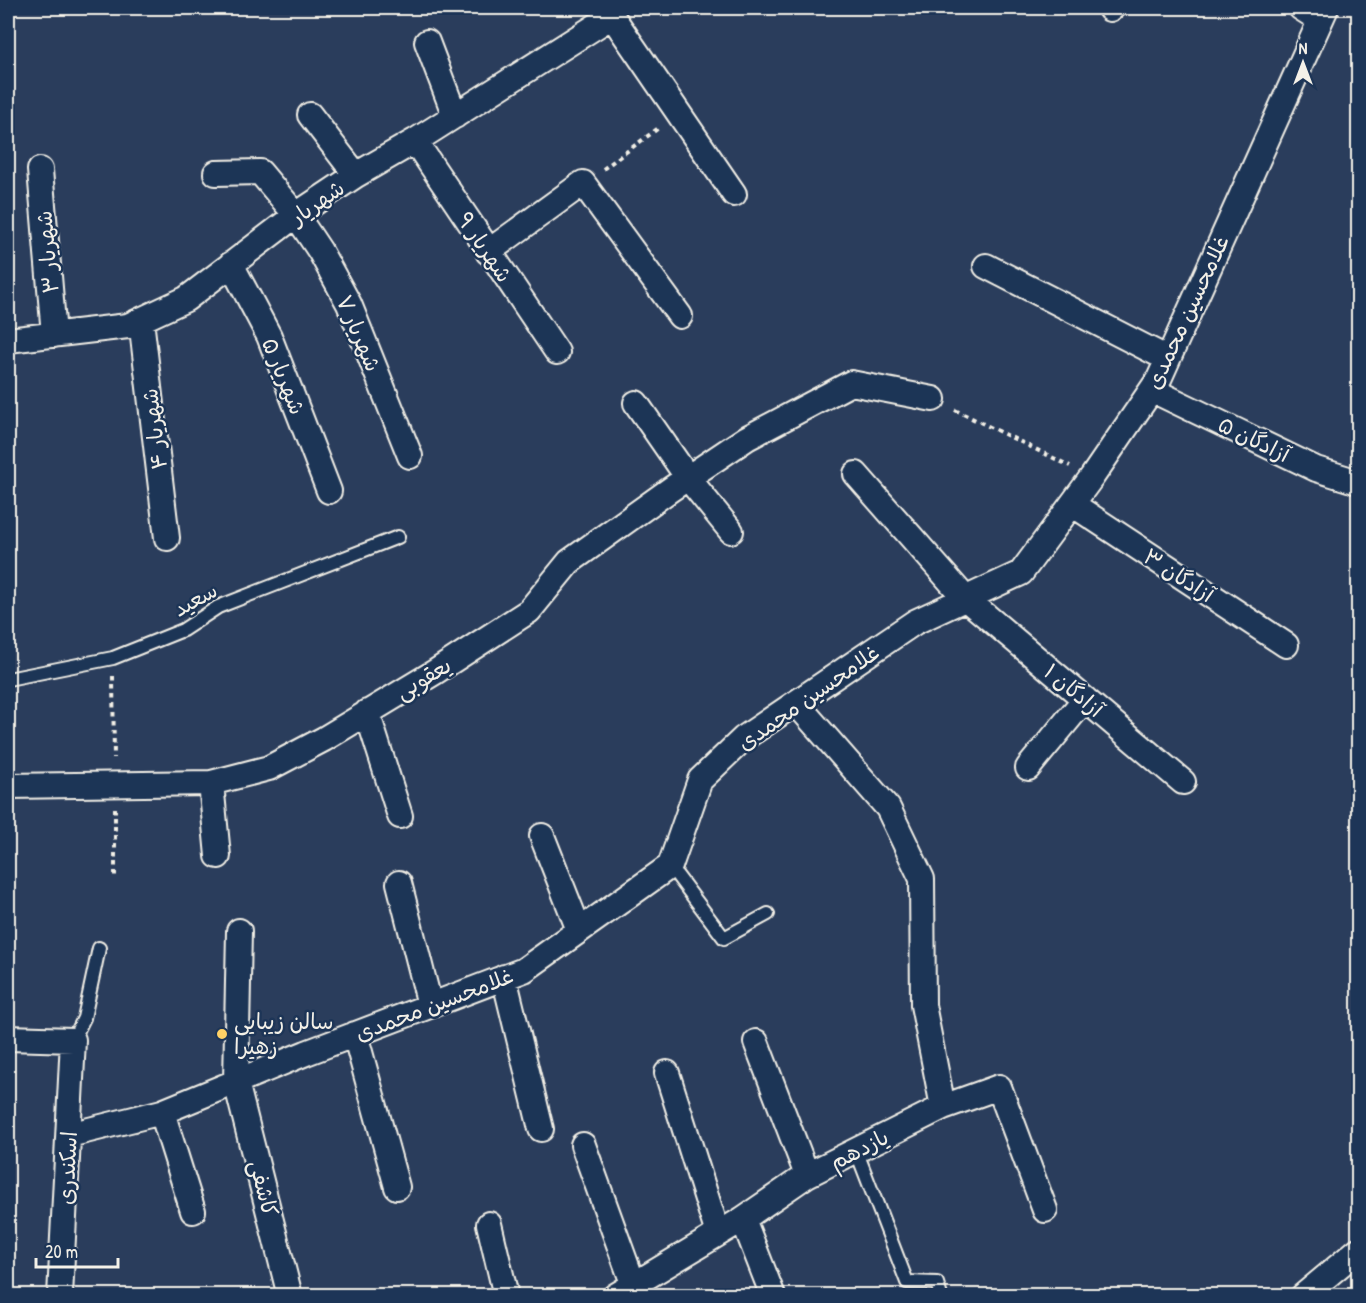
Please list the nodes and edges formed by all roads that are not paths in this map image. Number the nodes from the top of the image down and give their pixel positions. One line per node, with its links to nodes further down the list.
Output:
1 (1316, 12): 19 (street, غلامحسین محمدی)
2 (427, 42): 4 (street)
3 (310, 115): 8 (street)
4 (455, 116): 5 (street, شهریار); 9 (street, شهریار)
5 (415, 141): 8 (street, شهریار); 11 (street, شهریار ۹)
6 (40, 170): 16 (street, شهریار ۳)
7 (216, 173): 10 (street, شهریار ۷)
8 (356, 175): 10 (street, شهریار)
9 (734, 194)
10 (296, 215): 12 (street, شهریار); 23 (street, شهریار ۷)
11 (488, 252): 14 (street); 18 (street, شهریار ۹)
12 (231, 264): 15 (street, شهریار); 27 (street, شهریار ۵)
13 (986, 266): 19 (street)
14 (680, 316)
15 (141, 320): 16 (street, شهریار); 31 (street, شهریار ۴)
16 (54, 335): 17 (street, شهریار)
17 (8, 340)
18 (557, 352)
19 (1168, 359): 20 (street, غلامحسین محمدی)
20 (1152, 390): 26 (street, آزادگان ۵); 28 (street, غلامحسین محمدی)
21 (933, 399): 25 (street, یعقوبی)
22 (636, 403): 25 (street)
23 (410, 456)
24 (856, 474): 32 (street, آزادگان ۱)
25 (688, 478): 29 (street); 37 (street, یعقوبی)
26 (1359, 482)
27 (329, 491)
28 (1072, 504): 32 (street, غلامحسین محمدی); 33 (street, آزادگان ۳)
29 (731, 531)
30 (398, 537): 34 (lane, سعید)
31 (167, 538)
32 (965, 598): 35 (street, آزادگان ۱); 36 (street, غلامحسین محمدی)
33 (1286, 645)
34 (8, 679)
35 (1085, 699): 38 (street); 39 (street, آزادگان ۱)
36 (796, 703): 45 (street, غلامحسین محمدی); 59 (street)
37 (367, 712): 40 (street, یعقوبی); 42 (street)
38 (1028, 768)
39 (1183, 782)
40 (211, 783): 41 (street, یعقوبی); 44 (street)
41 (8, 786)
42 (400, 816)
43 (542, 836): 48 (street)
44 (218, 856)
45 (670, 866): 47 (lane); 48 (street, غلامحسین محمدی)
46 (399, 883): 52 (street)
47 (768, 914)
48 (579, 930): 51 (street, غلامحسین محمدی)
49 (239, 931): 58 (street, کاشفی)
50 (99, 948): 55 (lane)
51 (504, 977): 52 (street, غلامحسین محمدی); 61 (street)
52 (430, 1005): 53 (street, غلامحسین محمدی)
53 (355, 1034): 58 (street, غلامحسین محمدی); 66 (street)
54 (8, 1038): 55 (street)
55 (73, 1040): 62 (street, اسکندری)
56 (756, 1042): 65 (street)
57 (667, 1073): 71 (street)
58 (237, 1082): 60 (street, غلامحسین محمدی); 75 (street, کاشفی)
59 (943, 1107): 64 (street, یازدهم); 67 (street, یازدهم)
60 (162, 1112): 62 (street, غلامحسین محمدی); 68 (street)
61 (541, 1129)
62 (69, 1135): 74 (street, اسکندری)
63 (583, 1145): 73 (street)
64 (856, 1150): 65 (street, یازدهم); 78 (lane)
65 (807, 1175): 69 (street, یازدهم)
66 (397, 1187)
67 (1045, 1210)
68 (193, 1211)
69 (744, 1219): 71 (street, یازدهم); 77 (street)
70 (489, 1224): 76 (street)
71 (718, 1234): 73 (street, یازدهم)
72 (1359, 1250): 79 (street)
73 (640, 1288)
74 (60, 1296)
75 (290, 1296)
76 (506, 1296)
77 (773, 1296)
78 (941, 1296)
79 (1303, 1296)

